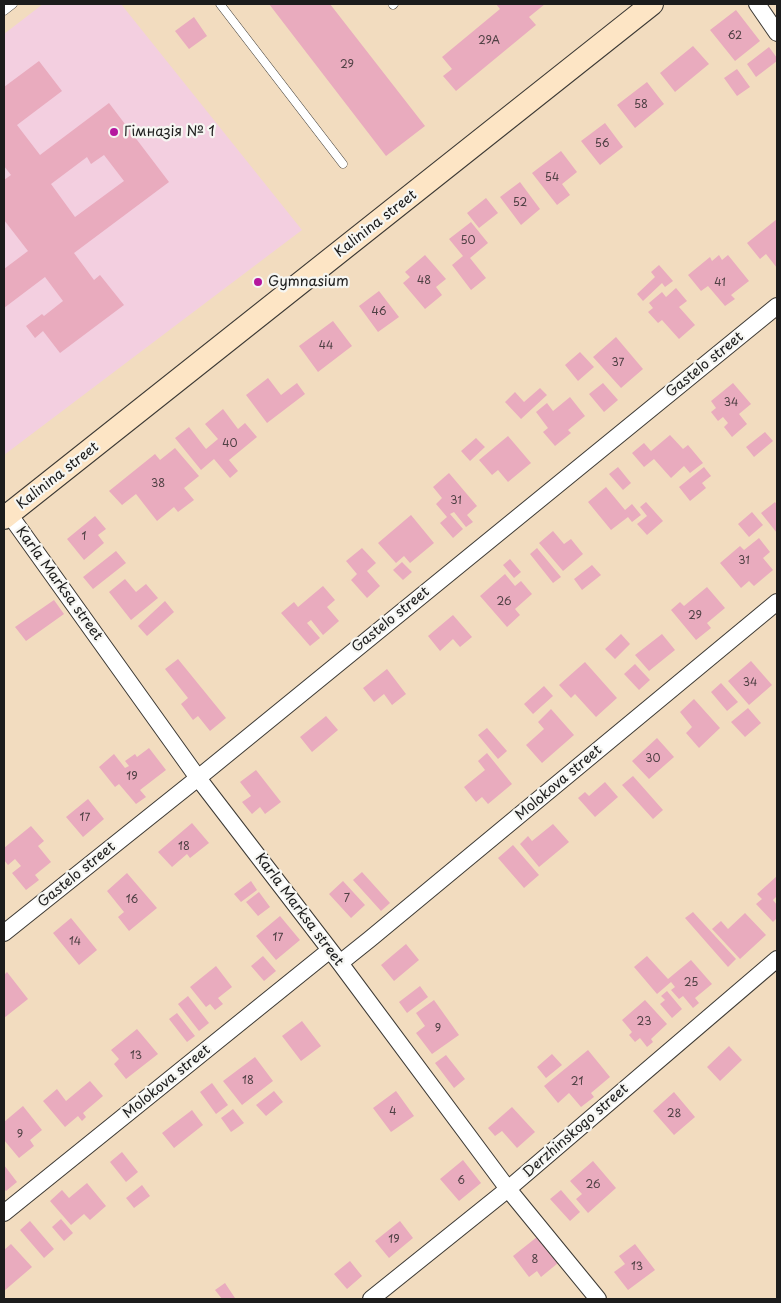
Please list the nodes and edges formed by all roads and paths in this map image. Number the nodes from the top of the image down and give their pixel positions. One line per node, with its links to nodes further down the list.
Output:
1 (13, 4): 5 (lane)
2 (220, 4): 7 (lane)
3 (652, 4): 9 (main road, Kalinina street)
4 (757, 4): 6 (street)
5 (4, 11)
6 (777, 33)
7 (343, 164)
8 (777, 306): 11 (street, Gastelo street)
9 (6, 516): 11 (street, Karla Marksa street)
10 (777, 602): 13 (street, Molokova street)
11 (198, 778): 12 (street, Gastelo street); 13 (street, Karla Marksa street)
12 (4, 933)
13 (335, 956): 15 (street, Karla Marksa street); 16 (street, Molokova street)
14 (777, 959): 15 (street, Derzhinskogo street)
15 (508, 1189): 17 (street, Derzhinskogo street); 18 (street, Karla Marksa street)
16 (4, 1213)
17 (372, 1299)
18 (598, 1299)

